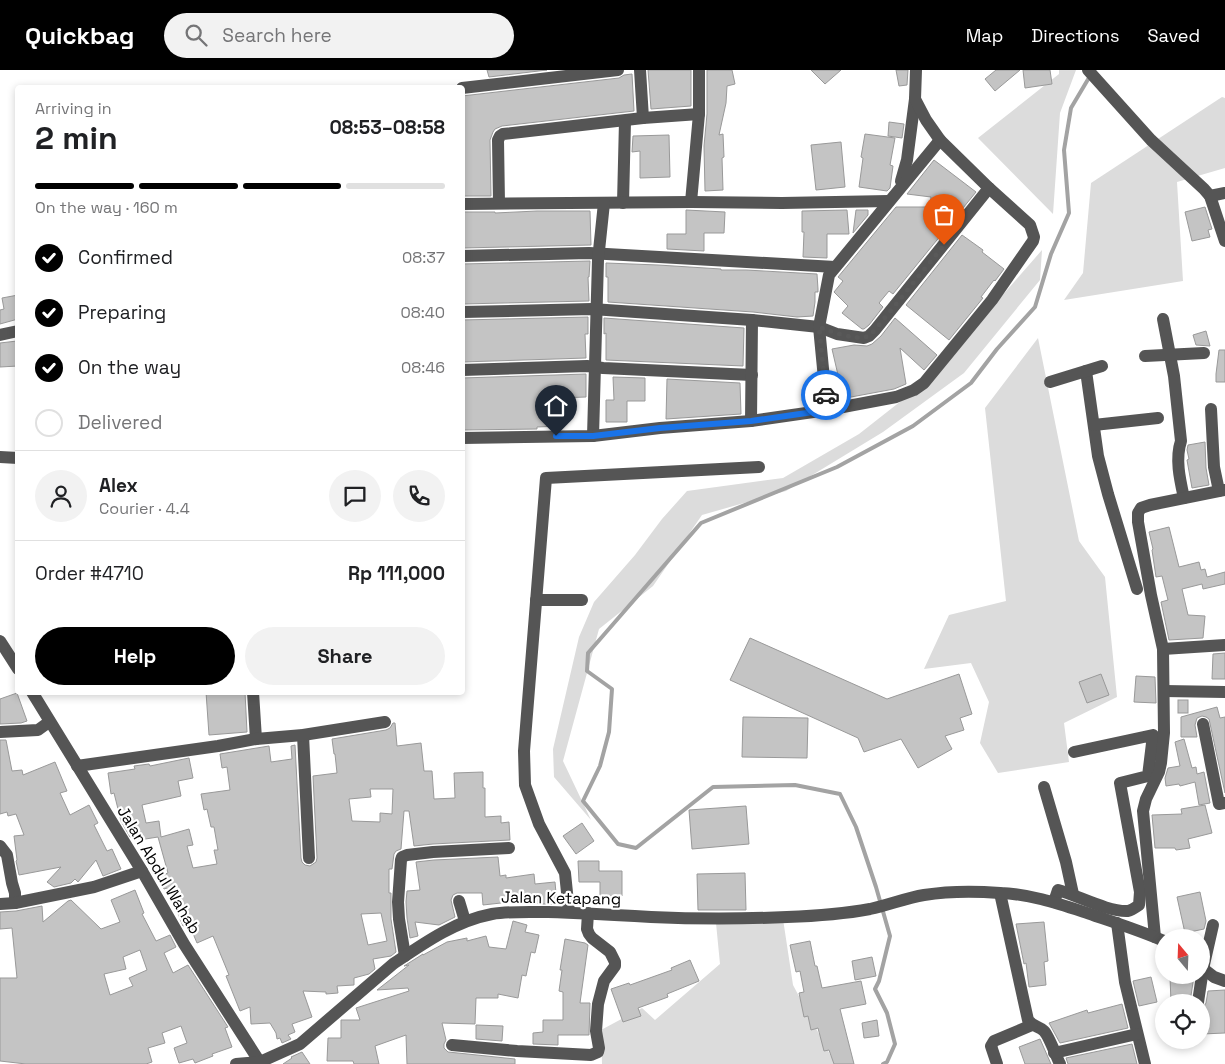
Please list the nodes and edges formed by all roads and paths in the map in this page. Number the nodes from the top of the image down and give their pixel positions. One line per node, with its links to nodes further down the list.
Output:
1 (618, 70): 6 (street)
2 (640, 70): 9 (street)
3 (699, 70): 8 (street)
4 (916, 70): 7 (street)
5 (1088, 70): 15 (street)
6 (465, 88)
7 (915, 99): 11 (street); 12 (street)
8 (699, 114): 9 (street); 17 (street)
9 (643, 118): 10 (street)
10 (625, 121): 18 (street); 19 (street)
11 (940, 140): 12 (street); 13 (street)
12 (899, 188): 16 (street)
13 (989, 188): 30 (street); 43 (street)
14 (1225, 193): 15 (street)
15 (1210, 196): 22 (street)
16 (889, 201): 17 (street); 25 (street)
17 (691, 202): 19 (street)
18 (499, 203): 20 (street); 21 (street)
19 (623, 203): 21 (street)
20 (465, 204)
21 (604, 204): 23 (street)
22 (1225, 241)
23 (598, 254): 24 (street); 25 (street); 26 (street)
24 (465, 256)
25 (835, 267): 30 (street)
26 (597, 310): 27 (street); 29 (street); 37 (street)
27 (465, 312)
28 (1163, 319): 34 (street)
29 (752, 320): 30 (street); 40 (street)
30 (819, 327): 43 (street)
31 (15, 332): 32 (street)
32 (0, 334)
33 (1204, 353): 34 (street)
34 (1170, 354): 35 (street); 54 (street)
35 (1145, 356)
36 (1102, 366): 39 (street)
37 (595, 367): 38 (street); 40 (street); 47 (street)
38 (465, 370)
39 (1086, 371): 41 (street); 46 (street)
40 (752, 375): 45 (street)
41 (1050, 382)
42 (1211, 409): 49 (street)
43 (827, 410): 45 (street)
44 (1158, 418): 46 (street)
45 (751, 421): 47 (street)
46 (1094, 425): 55 (street)
47 (593, 436): 48 (street)
48 (465, 438)
49 (1219, 447): 53 (street)
50 (0, 457): 51 (street)
51 (15, 458)
52 (759, 467): 56 (street)
53 (1222, 490): 54 (street)
54 (1184, 498): 55 (street)
55 (1148, 577): 60 (street)
56 (536, 600): 57 (street); 86 (street)
57 (582, 600)
58 (0, 641): 61 (street)
59 (1225, 645): 60 (street)
60 (1163, 649): 62 (street)
61 (15, 665)
62 (1164, 691): 63 (street); 91 (street)
63 (1225, 692)
64 (34, 695): 66 (street, Jalan Abdul Wahab)
65 (252, 695): 71 (street)
66 (49, 722): 69 (street); 73 (street, Jalan Abdul Wahab)
67 (385, 722): 70 (street)
68 (1203, 724): 75 (street)
69 (0, 732)
70 (303, 734): 71 (street); 78 (street)
71 (256, 740): 73 (street)
72 (1074, 752): 81 (street)
73 (77, 766): 79 (street, Jalan Abdul Wahab)
74 (1044, 787): 81 (street)
75 (1225, 803)
76 (0, 846): 84 (street)
77 (509, 848): 94 (street)
78 (309, 858)
79 (142, 871): 84 (street); 101 (street, Jalan Abdul Wahab)
80 (1000, 893): 83 (street, Jalan Ketapang); 87 (street, Jalan Ketapang); 97 (street)
81 (1073, 894): 83 (street)
82 (459, 901): 88 (street)
83 (1054, 902): 89 (street, Jalan Ketapang)
84 (15, 903): 85 (street)
85 (0, 904)
86 (569, 912): 87 (street, Jalan Ketapang); 88 (street, Jalan Ketapang)
87 (588, 912): 99 (street)
88 (465, 921): 94 (street, Jalan Ketapang)
89 (1117, 923): 92 (street, Jalan Ketapang); 98 (street)
90 (1213, 925): 93 (street)
91 (1159, 929)
92 (1155, 937)
93 (1210, 937)
94 (405, 956): 101 (street, Jalan Ketapang)
95 (1210, 974): 96 (street)
96 (1225, 981)
97 (1032, 1025): 100 (street); 103 (street)
98 (1137, 1034): 100 (street); 104 (street)
99 (452, 1045)
100 (1057, 1059)
101 (260, 1063): 102 (street, Jalan Ketapang)
102 (236, 1064)
103 (998, 1064)
104 (1145, 1064)

